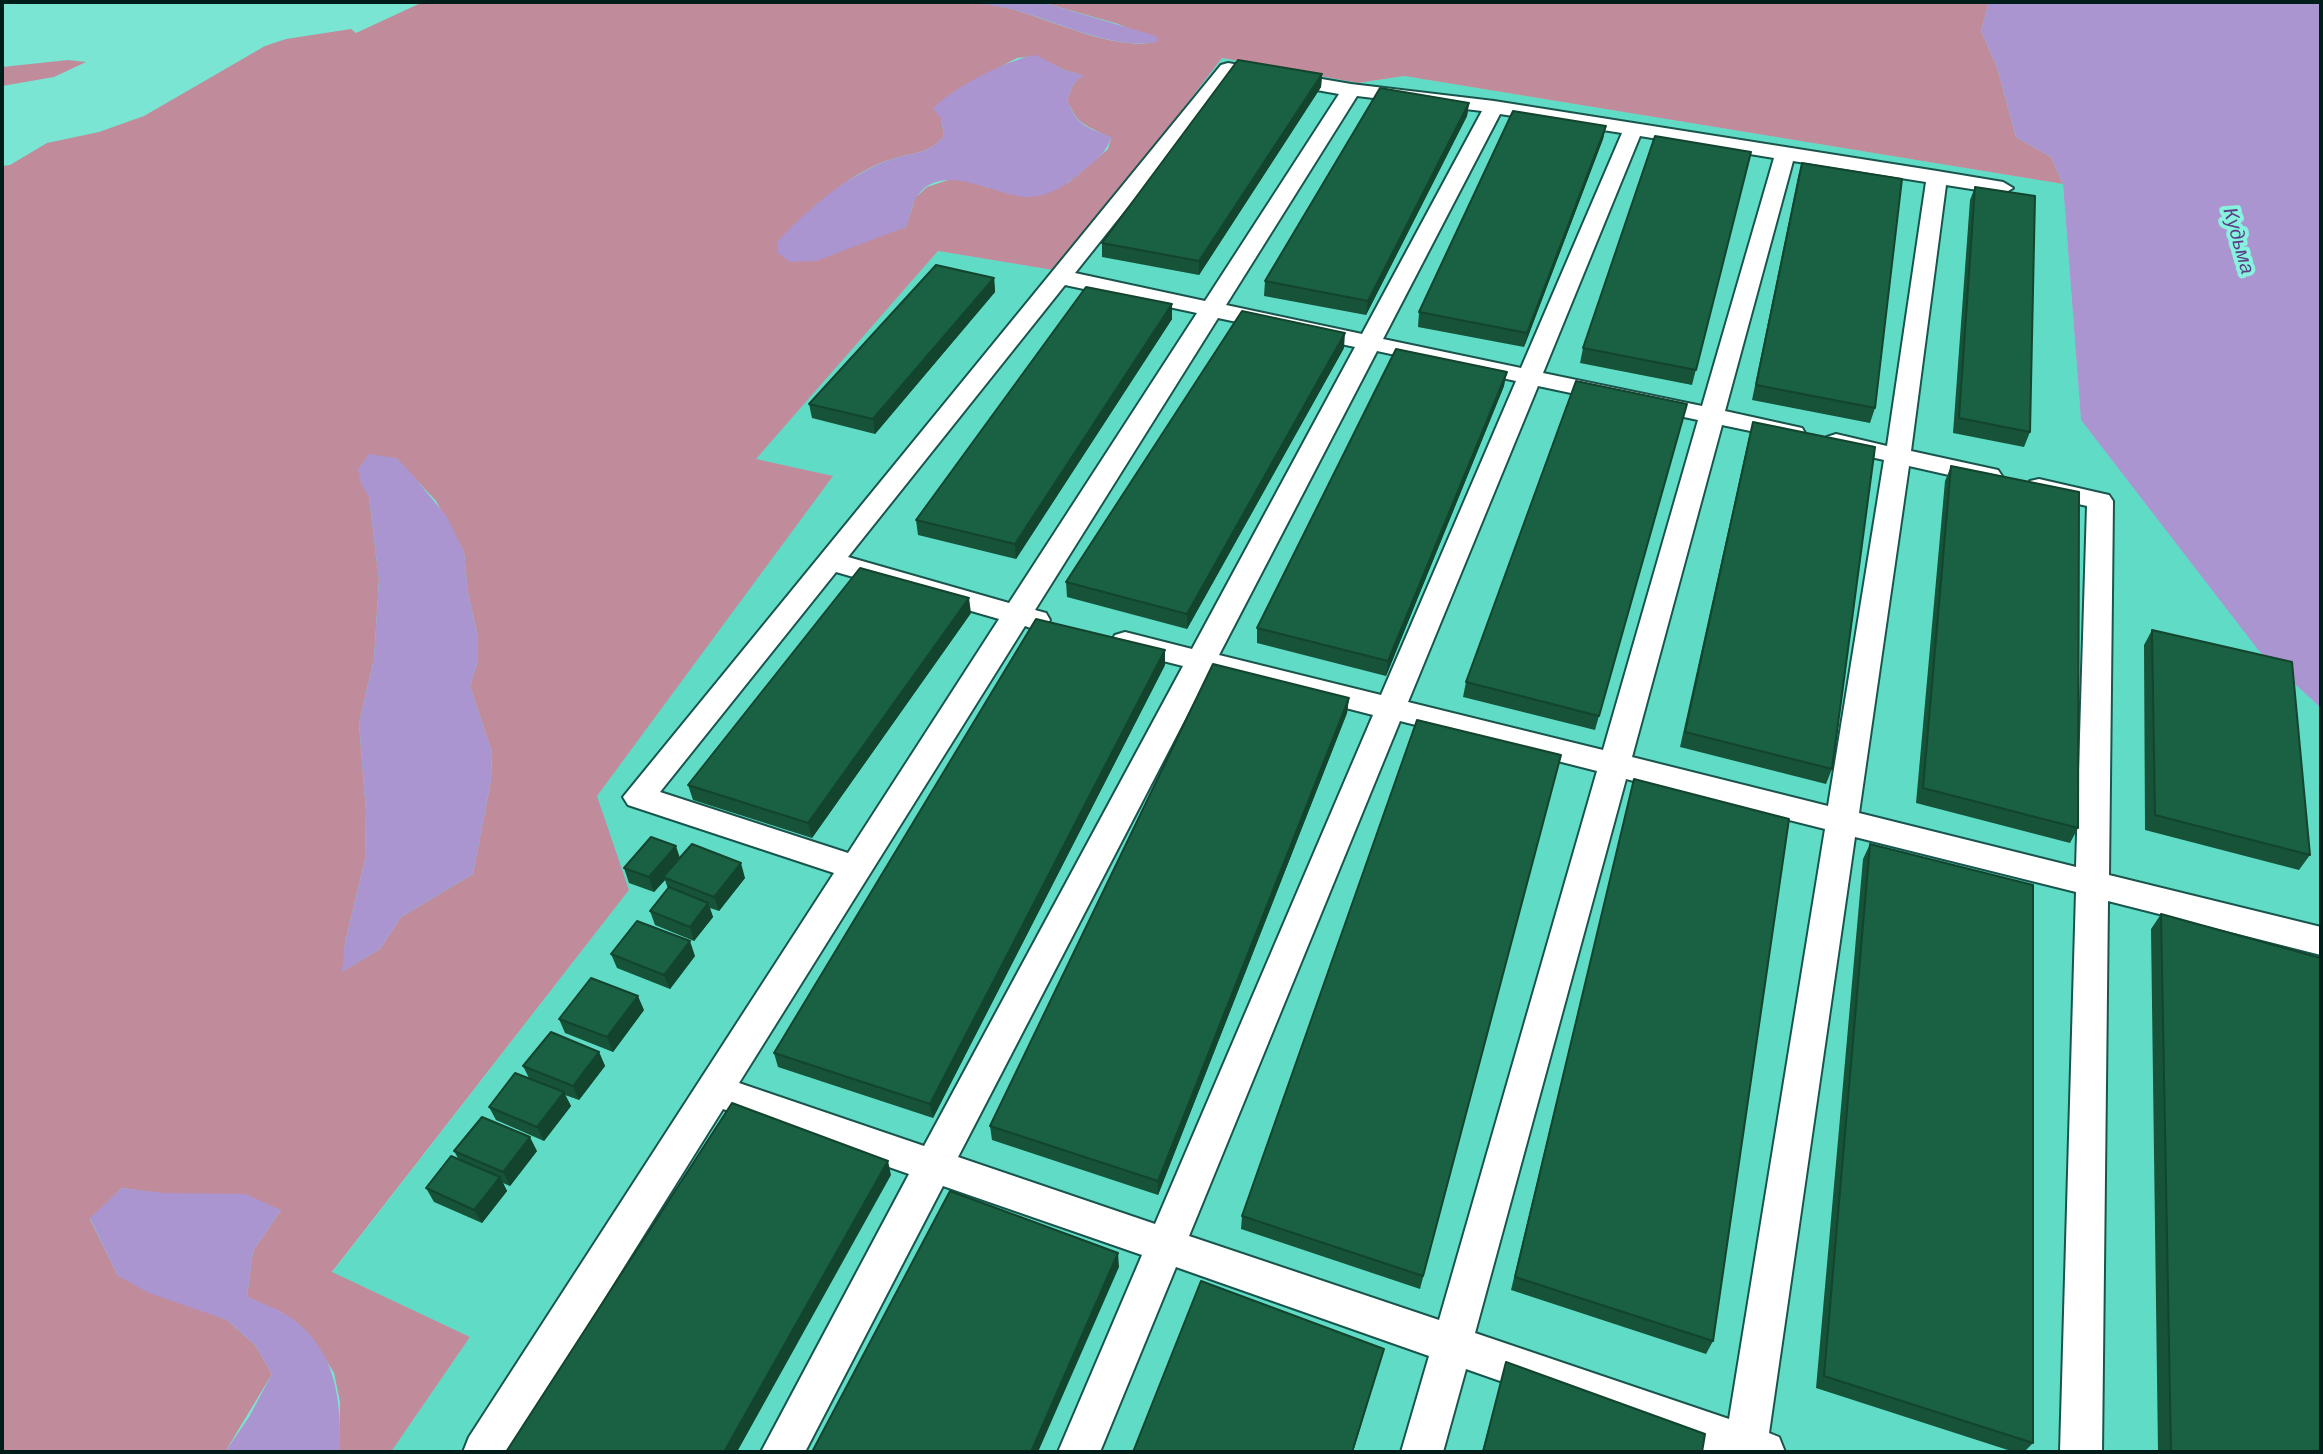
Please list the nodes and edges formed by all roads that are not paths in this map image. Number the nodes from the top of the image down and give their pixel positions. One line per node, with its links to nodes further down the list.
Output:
1 (1351, 90): 2 (lane); 7 (lane); 8 (lane)
2 (1494, 107): 3 (lane); 9 (lane)
3 (1633, 130): 4 (lane); 10 (lane)
4 (1785, 154): 5 (lane); 11 (lane)
5 (1937, 177): 6 (lane); 12 (lane)
6 (2003, 188)
7 (1060, 277): 8 (lane); 13 (lane)
8 (1209, 310): 9 (lane); 14 (lane)
9 (1369, 344): 10 (lane); 17 (lane)
10 (1530, 378): 11 (lane); 18 (lane)
11 (1713, 416): 12 (lane); 19 (lane)
12 (1898, 455): 20 (lane); 22 (lane)
13 (830, 561): 14 (lane); 21 (lane)
14 (1017, 615): 15 (lane); 21 (lane)
15 (1063, 627)
16 (1093, 634): 17 (lane)
17 (1201, 661): 18 (lane); 25 (lane)
18 (1390, 709): 19 (lane); 26 (lane)
19 (1615, 764): 20 (lane); 27 (lane)
20 (1841, 821): 22 (lane); 28 (lane)
21 (856, 868): 24 (lane)
22 (2092, 883): 23 (lane); 33 (lane)
23 (2321, 941)
24 (714, 1090): 25 (lane); 29 (lane)
25 (933, 1166): 26 (lane); 30 (lane)
26 (1165, 1246): 27 (lane); 31 (lane)
27 (1452, 1345): 28 (lane); 32 (lane)
28 (1752, 1450)
29 (484, 1452)
30 (782, 1452)
31 (1079, 1452)
32 (1422, 1452)
33 (2081, 1452)

